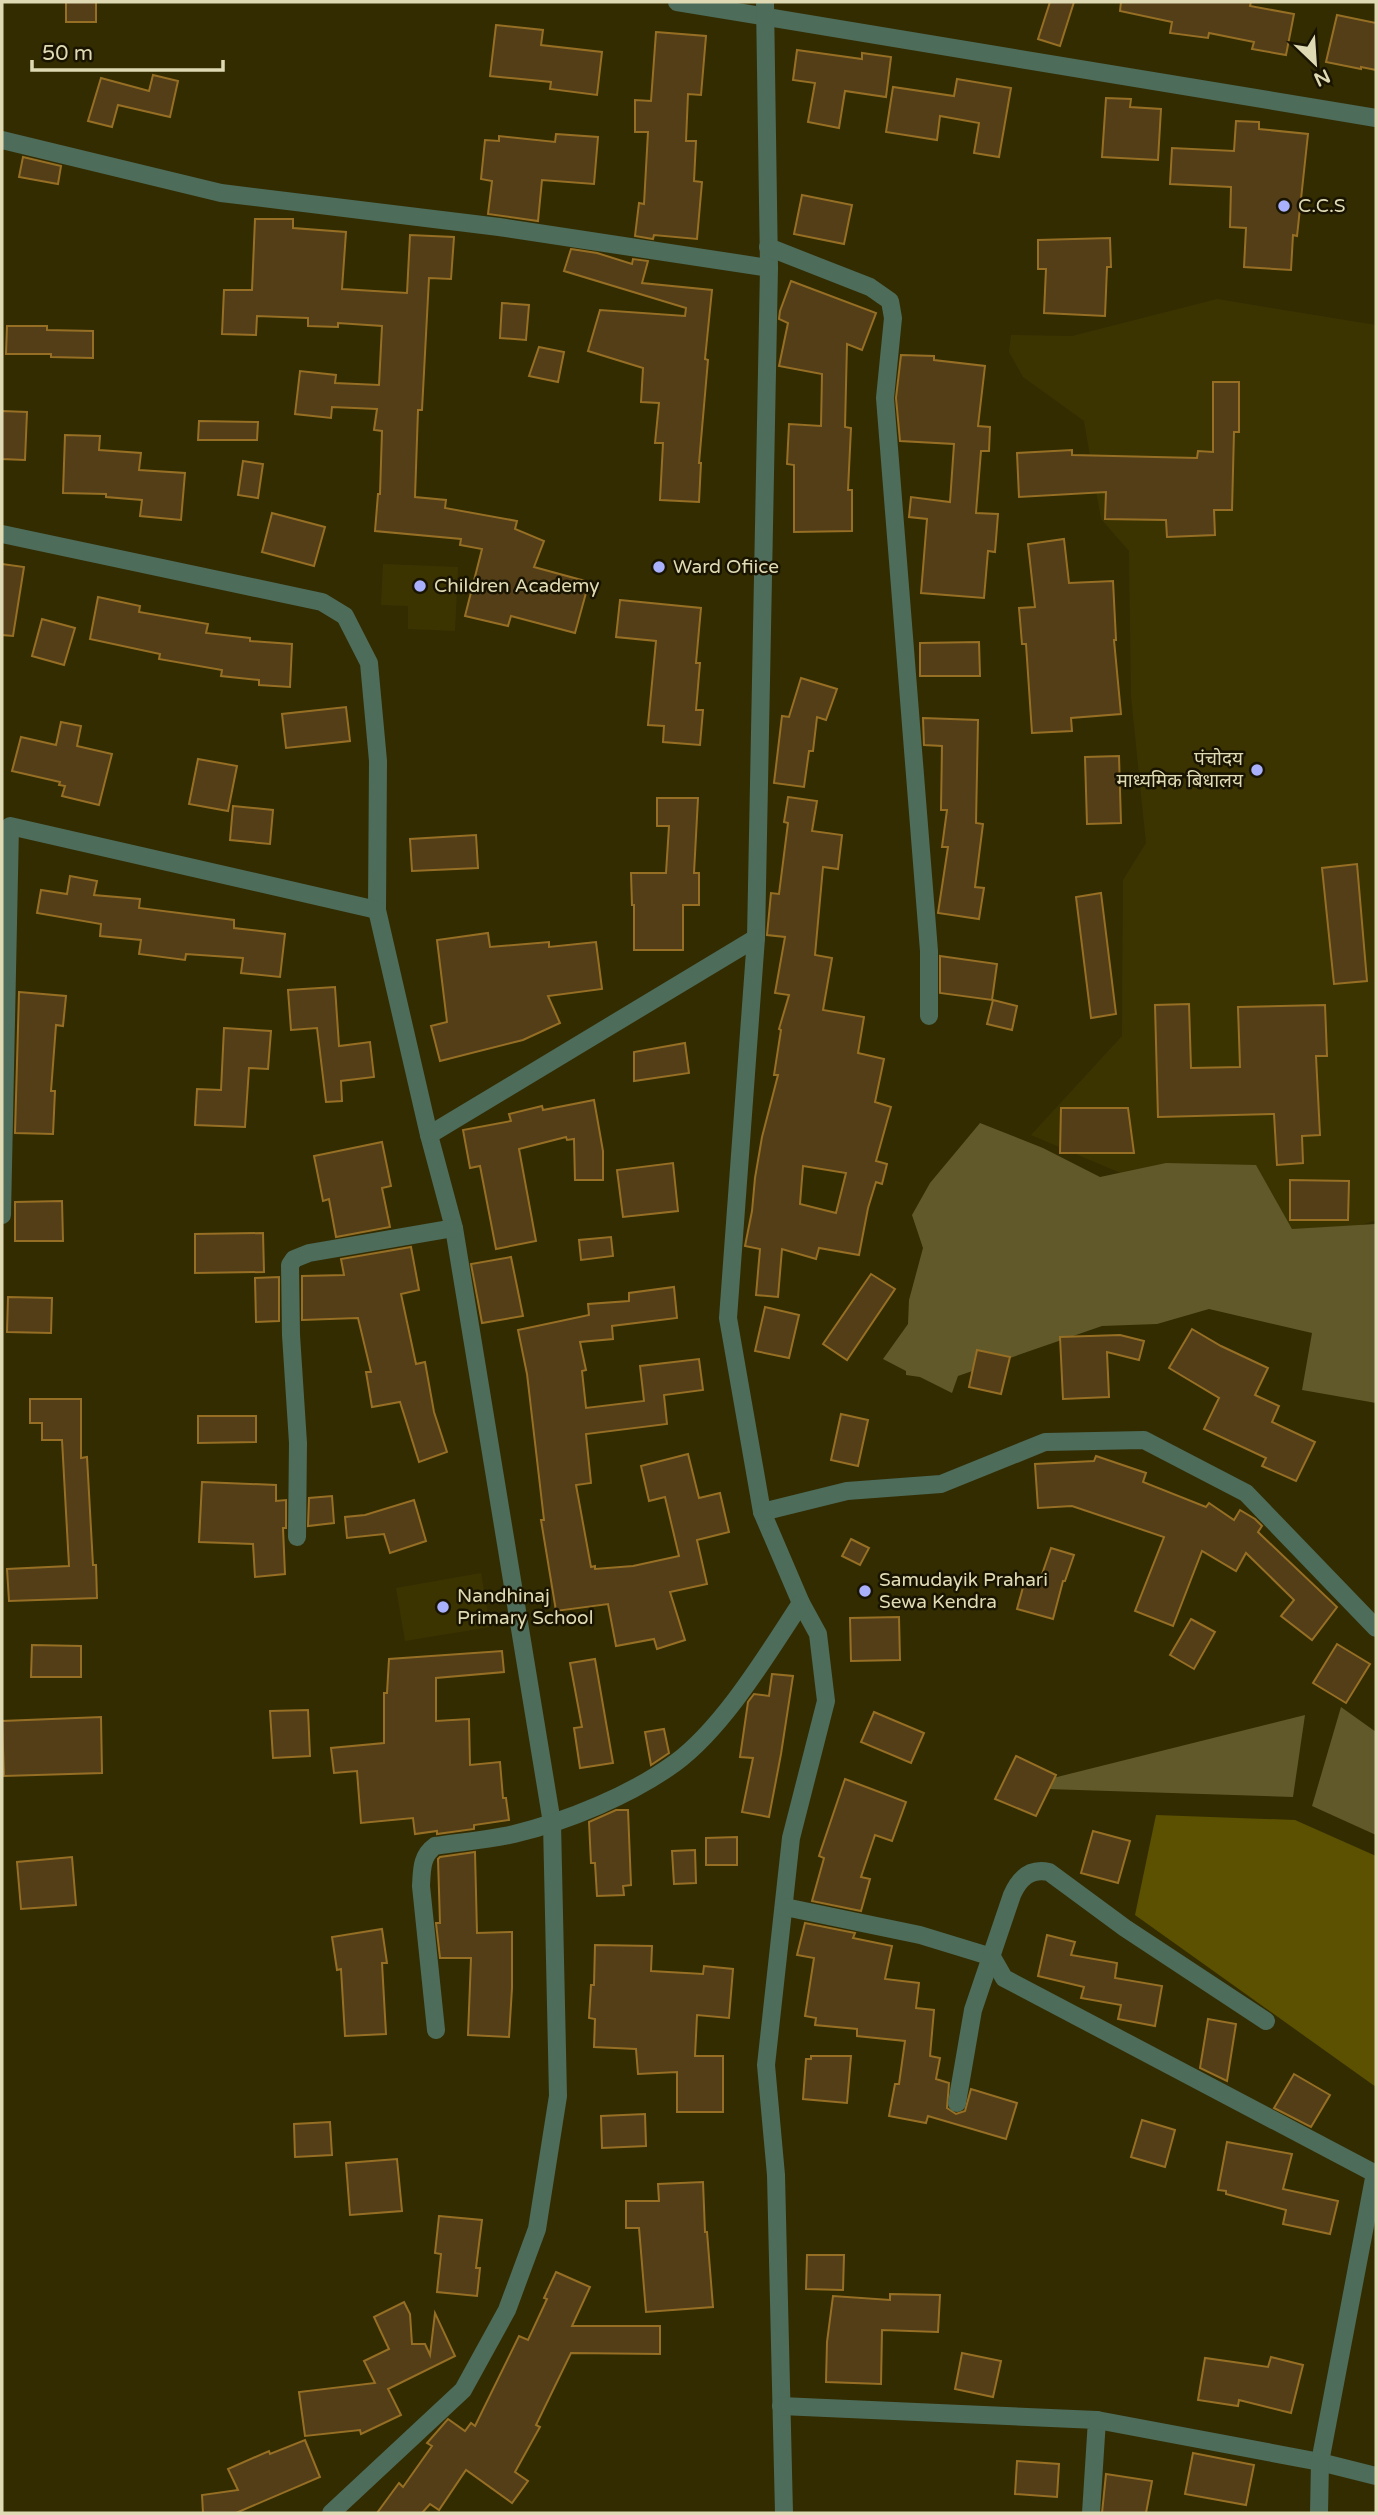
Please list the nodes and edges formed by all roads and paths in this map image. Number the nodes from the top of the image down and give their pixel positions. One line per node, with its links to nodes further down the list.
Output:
1 (677, 2): 2 (street)
2 (765, 10): 3 (street); 5 (street)
3 (1376, 118)
4 (2, 140): 6 (street)
5 (768, 247): 6 (street); 11 (street)
6 (769, 268): 10 (street)
7 (2, 534): 9 (street)
8 (6, 825): 9 (street); 13 (street)
9 (377, 910): 12 (street)
10 (756, 937): 12 (street); 15 (street)
11 (929, 1016)
12 (429, 1135): 14 (street)
13 (2, 1215)
14 (454, 1228): 16 (street); 19 (street)
15 (762, 1512): 17 (street); 18 (street)
16 (297, 1537)
17 (800, 1603): 19 (street); 20 (street)
18 (1376, 1628)
19 (552, 1823): 23 (street); 30 (street)
20 (785, 1907): 21 (street); 26 (street)
21 (992, 1957): 22 (street); 24 (street); 25 (street)
22 (1266, 2021)
23 (436, 2030)
24 (957, 2103)
25 (1376, 2174): 28 (street)
26 (781, 2406): 27 (street); 31 (street)
27 (1097, 2420): 28 (street); 32 (street)
28 (1320, 2462): 29 (street); 33 (street)
29 (1376, 2476)
30 (331, 2513)
31 (783, 2513)
32 (1091, 2513)
33 (1319, 2513)

